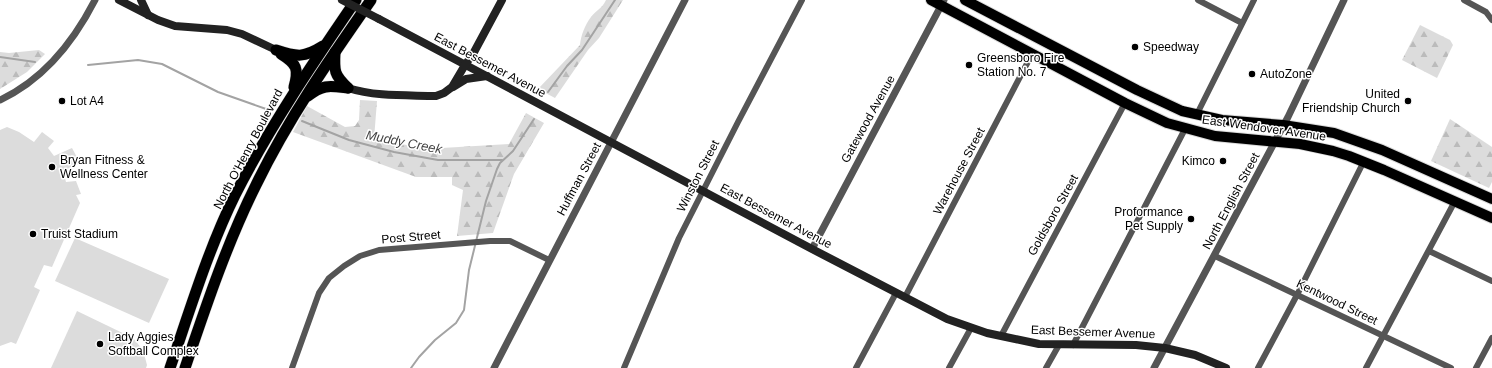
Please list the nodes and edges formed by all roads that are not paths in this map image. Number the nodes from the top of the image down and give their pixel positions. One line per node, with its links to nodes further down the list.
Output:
1 (95, 0): 29 (street)
2 (119, 0): 17 (main road)
3 (141, 0): 17 (main road)
4 (342, 0): 24 (main road, East Bessemer Avenue, bridge)
5 (356, 0): 20 (highway, North O'Henry Boulevard)
6 (371, 0): 22 (highway, North O'Henry Boulevard)
7 (502, 0): 24 (main road)
8 (685, 0): 36 (street, Huffman Street)
9 (802, 0): 38 (street, Winston Street)
10 (930, 0): 16 (highway, East Wendover Avenue)
11 (965, 0): 32 (highway, East Wendover Avenue)
12 (1198, 0): 19 (street)
13 (1254, 0): 19 (street)
14 (1344, 0): 33 (street, North English Street)
15 (1464, 0): 18 (street)
16 (943, 3): 23 (highway, East Wendover Avenue); 42 (street, Gatewood Avenue)
17 (148, 15): 21 (main road)
18 (1492, 20)
19 (1242, 23): 32 (street)
20 (327, 43): 21 (highway); 28 (highway, North O'Henry Boulevard)
21 (276, 50): 28 (highway)
22 (336, 51): 27 (highway); 30 (highway, North O'Henry Boulevard)
23 (1032, 54): 31 (highway, East Wendover Avenue); 49 (street, Warehouse Street)
24 (465, 65): 25 (main road, East Bessemer Avenue); 26 (main road)
25 (486, 76): 26 (main road); 36 (main road, East Bessemer Avenue)
26 (452, 87): 27 (main road)
27 (348, 88): 30 (highway)
28 (292, 95): 57 (highway, North O'Henry Boulevard)
29 (0, 100)
30 (302, 102): 58 (highway, North O'Henry Boulevard)
31 (1125, 103): 34 (highway, East Wendover Avenue); 51 (street, Goldsboro Street)
32 (1197, 114): 33 (highway, East Wendover Avenue)
33 (1283, 125): 35 (street, North English Street); 39 (highway, East Wendover Avenue)
34 (1185, 129): 35 (highway, East Wendover Avenue); 55 (street)
35 (1275, 141): 37 (highway, East Wendover Avenue); 44 (street, North English Street)
36 (610, 142): 38 (main road, East Bessemer Avenue); 45 (street, Huffman Street)
37 (1364, 162): 40 (highway, East Wendover Avenue); 48 (street)
38 (702, 190): 42 (main road, East Bessemer Avenue); 61 (street, Winston Street)
39 (1492, 199)
40 (1455, 201): 41 (highway, East Wendover Avenue); 43 (street)
41 (1492, 218)
42 (812, 249): 47 (main road, East Bessemer Avenue)
43 (1429, 251): 46 (street); 52 (street)
44 (1215, 256): 48 (street, Kentwood Street); 56 (street, North English Street)
45 (549, 260): 59 (street, Post Street); 60 (street, Huffman Street)
46 (1492, 281)
47 (896, 293): 49 (main road, East Bessemer Avenue); 62 (street)
48 (1297, 295): 52 (street, Kentwood Street); 67 (street)
49 (905, 297): 50 (main road, East Bessemer Avenue)
50 (971, 328): 51 (main road, East Bessemer Avenue); 63 (street)
51 (1001, 336): 54 (main road, East Bessemer Avenue)
52 (1384, 336): 68 (street); 69 (street, Kentwood Street)
53 (1492, 338): 70 (street)
54 (1059, 345): 55 (main road, East Bessemer Avenue); 64 (street)
55 (1073, 345): 56 (main road, East Bessemer Avenue)
56 (1165, 348): 65 (street, North English Street); 66 (main road, East Bessemer Avenue)
57 (170, 368)
58 (185, 368)
59 (292, 368)
60 (494, 368)
61 (624, 368)
62 (856, 368)
63 (949, 368)
64 (1046, 368)
65 (1154, 368)
66 (1226, 368)
67 (1258, 368)
68 (1366, 368)
69 (1451, 368)
70 (1476, 368)

